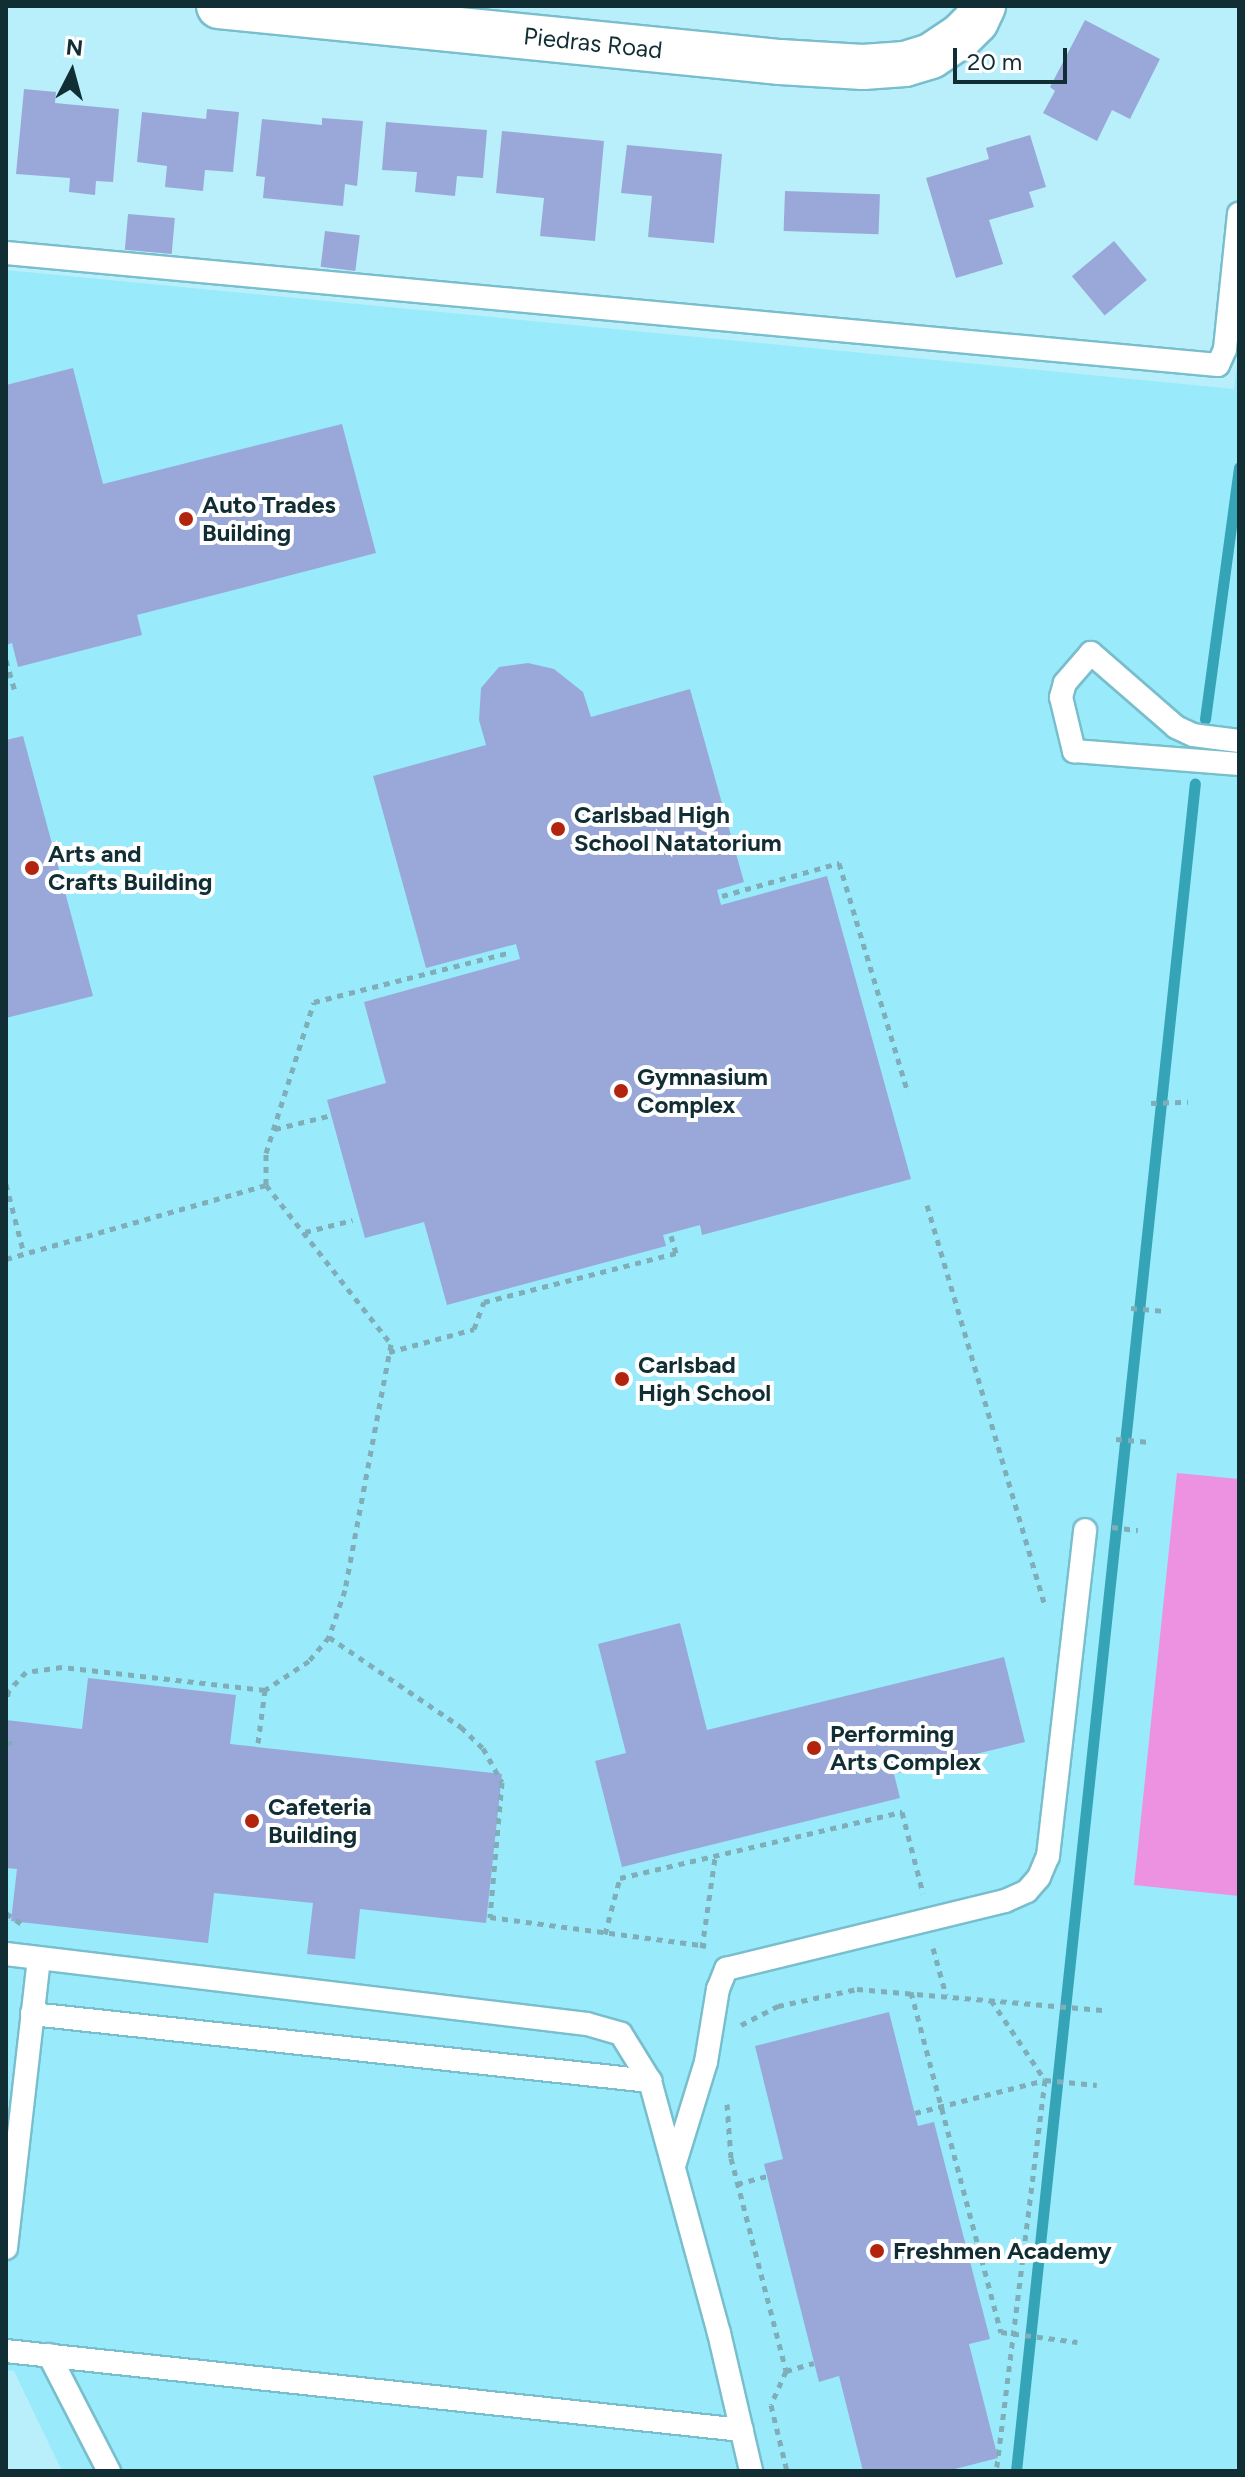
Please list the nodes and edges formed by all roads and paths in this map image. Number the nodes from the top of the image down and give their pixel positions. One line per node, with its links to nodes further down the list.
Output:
1 (219, 6): 2 (street, Piedras Road)
2 (972, 21)
3 (1239, 214): 4 (lane)
4 (6, 253)
5 (6, 660): 6 (path)
6 (15, 692)
7 (1239, 741): 8 (lane)
8 (1239, 764)
9 (722, 896): 11 (path)
10 (507, 953): 15 (path)
11 (908, 1093)
12 (1188, 1102): 13 (path)
13 (1151, 1103)
14 (328, 1116): 15 (path)
15 (274, 1129): 17 (path)
16 (6, 1184): 22 (path)
17 (266, 1185): 20 (path); 22 (path)
18 (927, 1205): 31 (path)
19 (353, 1220): 20 (path)
20 (305, 1232): 26 (path)
21 (671, 1236): 26 (path)
22 (24, 1254): 23 (path)
23 (6, 1259)
24 (1131, 1308): 25 (path)
25 (1164, 1311)
26 (389, 1352): 32 (path)
27 (1116, 1439): 28 (path)
28 (1150, 1442)
29 (1094, 1528): 30 (path); 39 (lane)
30 (1138, 1530)
31 (1047, 1617)
32 (329, 1637): 33 (path); 41 (path)
33 (265, 1690): 34 (path); 35 (path)
34 (6, 1702)
35 (258, 1743)
36 (715, 1858): 37 (path); 41 (path); 43 (path)
37 (938, 1895)
38 (6, 1913): 40 (path)
39 (925, 1920): 46 (lane); 48 (path)
40 (32, 1931)
41 (605, 1934): 43 (path)
42 (717, 1944): 43 (path)
43 (702, 1947): 46 (path)
44 (6, 1954): 45 (lane)
45 (39, 1960): 51 (lane); 52 (lane)
46 (718, 1989): 47 (path); 58 (lane)
47 (911, 1992): 48 (path); 56 (path)
48 (946, 1995): 49 (path)
49 (990, 1999): 50 (path); 53 (path)
50 (1102, 2010)
51 (32, 2014): 52 (lane); 61 (lane)
52 (650, 2081): 58 (lane)
53 (1048, 2081): 54 (path); 56 (path); 62 (path)
54 (1097, 2085)
55 (727, 2100): 60 (path)
56 (941, 2107): 57 (path); 62 (path)
57 (915, 2113)
58 (674, 2167): 68 (lane)
59 (767, 2176): 60 (path)
60 (737, 2184): 67 (path)
61 (6, 2248)
62 (1013, 2334): 63 (path); 72 (path)
63 (1077, 2342)
64 (6, 2351): 65 (lane)
65 (49, 2355): 68 (lane); 69 (lane)
66 (814, 2363): 67 (path)
67 (786, 2371): 71 (path)
68 (742, 2430): 70 (lane)
69 (109, 2471)
70 (751, 2471)
71 (787, 2471)
72 (996, 2471)

